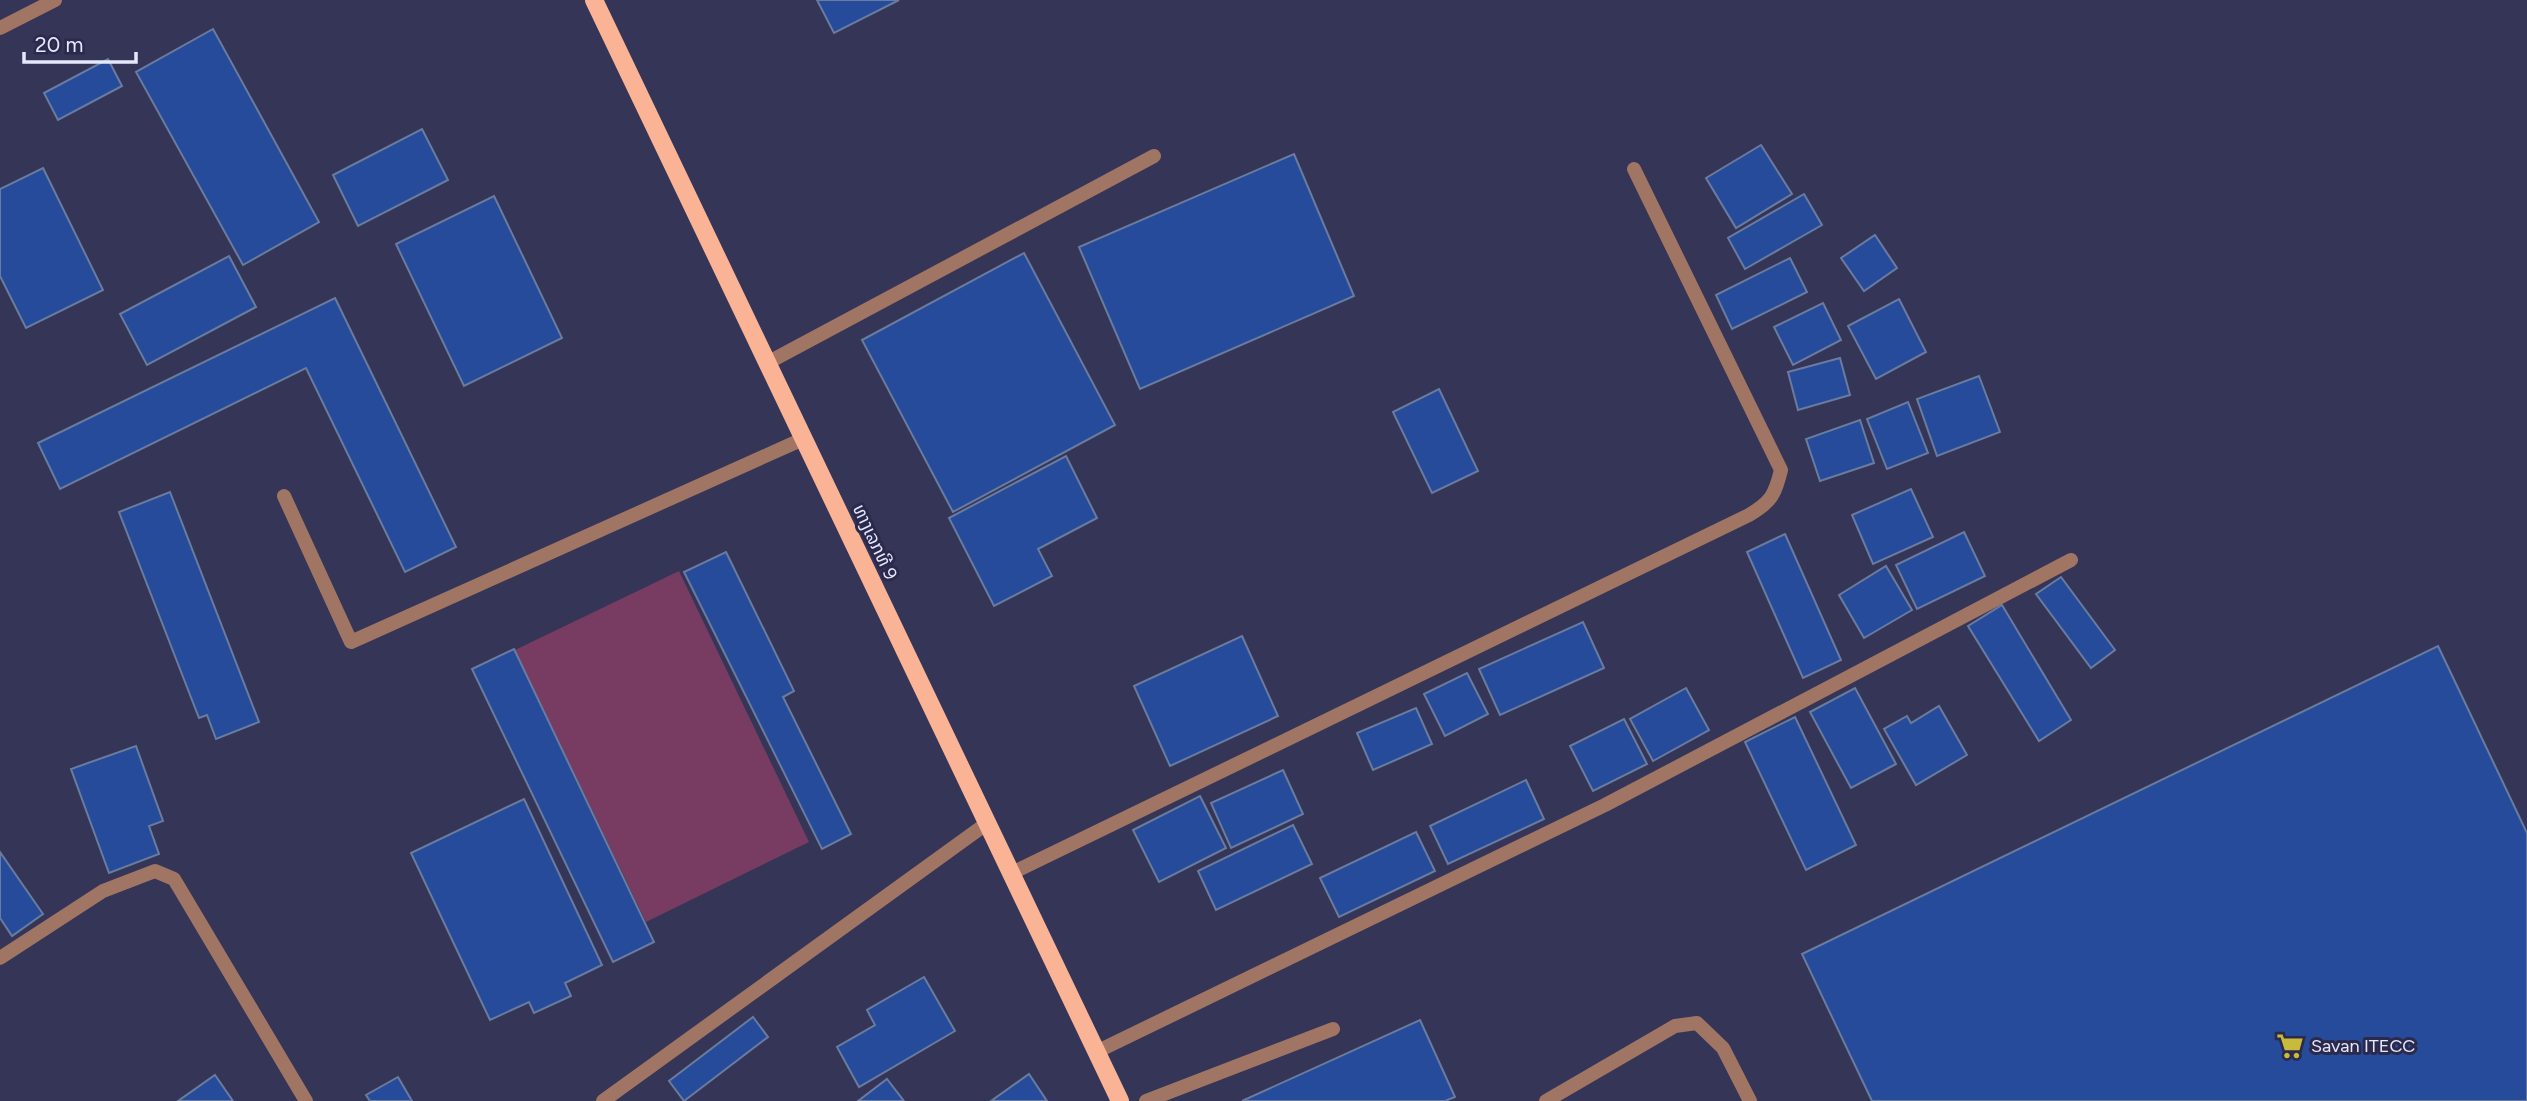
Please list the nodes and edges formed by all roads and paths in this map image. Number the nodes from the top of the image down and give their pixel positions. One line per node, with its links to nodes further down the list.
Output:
1 (54, 0): 3 (street)
2 (594, 0): 6 (main road, ທາງເລກທີ 9)
3 (0, 28)
4 (1154, 156): 6 (street)
5 (1634, 169): 11 (street)
6 (766, 363): 7 (main road, ທາງເລກທີ 9)
7 (803, 439): 8 (street); 10 (main road, ທາງເລກທີ 9)
8 (284, 496)
9 (2071, 560): 14 (street)
10 (986, 824): 11 (main road, ທາງເລກທີ 9); 16 (street)
11 (1010, 874): 14 (main road, ທາງເລກທີ 9)
12 (0, 958): 15 (street)
13 (1333, 1029): 18 (street)
14 (1096, 1052): 17 (main road, ທາງເລກທີ 9)
15 (306, 1101)
16 (603, 1101)
17 (1120, 1101)
18 (1146, 1101)
19 (1546, 1101): 20 (street)
20 (1750, 1101)

